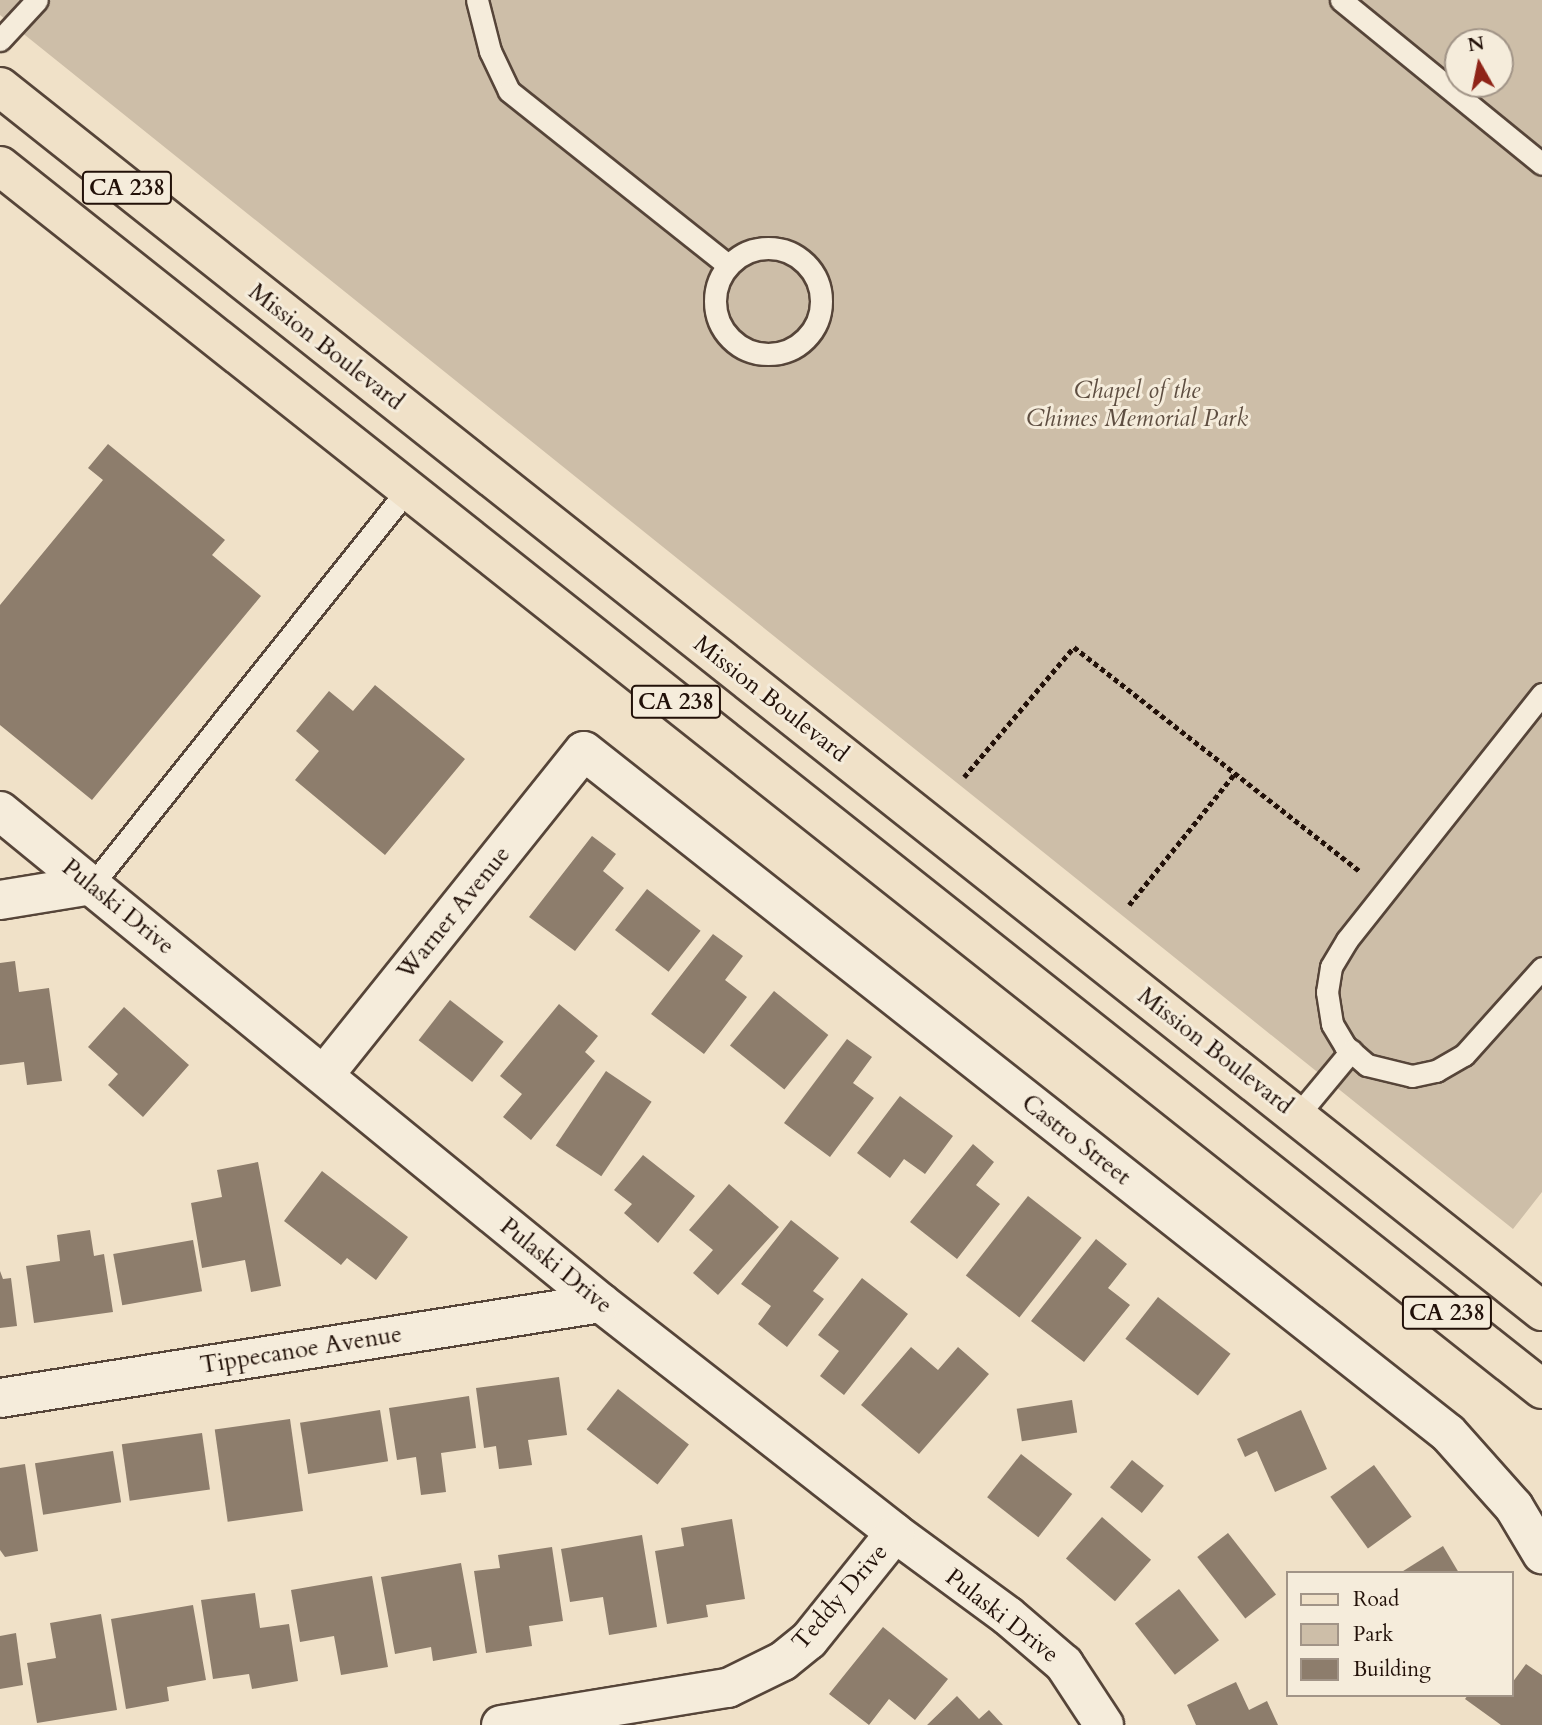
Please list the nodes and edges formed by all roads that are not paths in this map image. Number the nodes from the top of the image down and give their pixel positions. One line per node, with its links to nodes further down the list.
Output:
1 (37, 0): 4 (lane)
2 (477, 0): 8 (lane)
3 (1341, 0): 6 (lane)
4 (0, 40)
5 (0, 87): 18 (main road, Mission Boulevard / CA 238)
6 (1542, 164)
7 (0, 166): 9 (main road, CA 238)
8 (728, 265): 8 (lane)
9 (408, 489): 13 (lane); 21 (main road, CA 238)
10 (1542, 694): 16 (lane)
11 (584, 751): 17 (street, Warner Avenue); 24 (street, Castro Street)
12 (0, 811): 13 (street, Pulaski Drive)
13 (92, 885): 14 (street); 17 (street, Pulaski Drive)
14 (0, 900)
15 (1542, 968): 16 (lane)
16 (1351, 1051): 18 (lane)
17 (324, 1075): 19 (street, Pulaski Drive)
18 (1297, 1116): 20 (main road, Mission Boulevard / CA 238)
19 (601, 1303): 22 (street, Tippecanoe Avenue); 23 (street, Pulaski Drive)
20 (1542, 1311)
21 (1542, 1389)
22 (0, 1398)
23 (895, 1533): 25 (street, Teddy Drive); 26 (street, Pulaski Drive)
24 (1542, 1554)
25 (500, 1725)
26 (1104, 1725)

